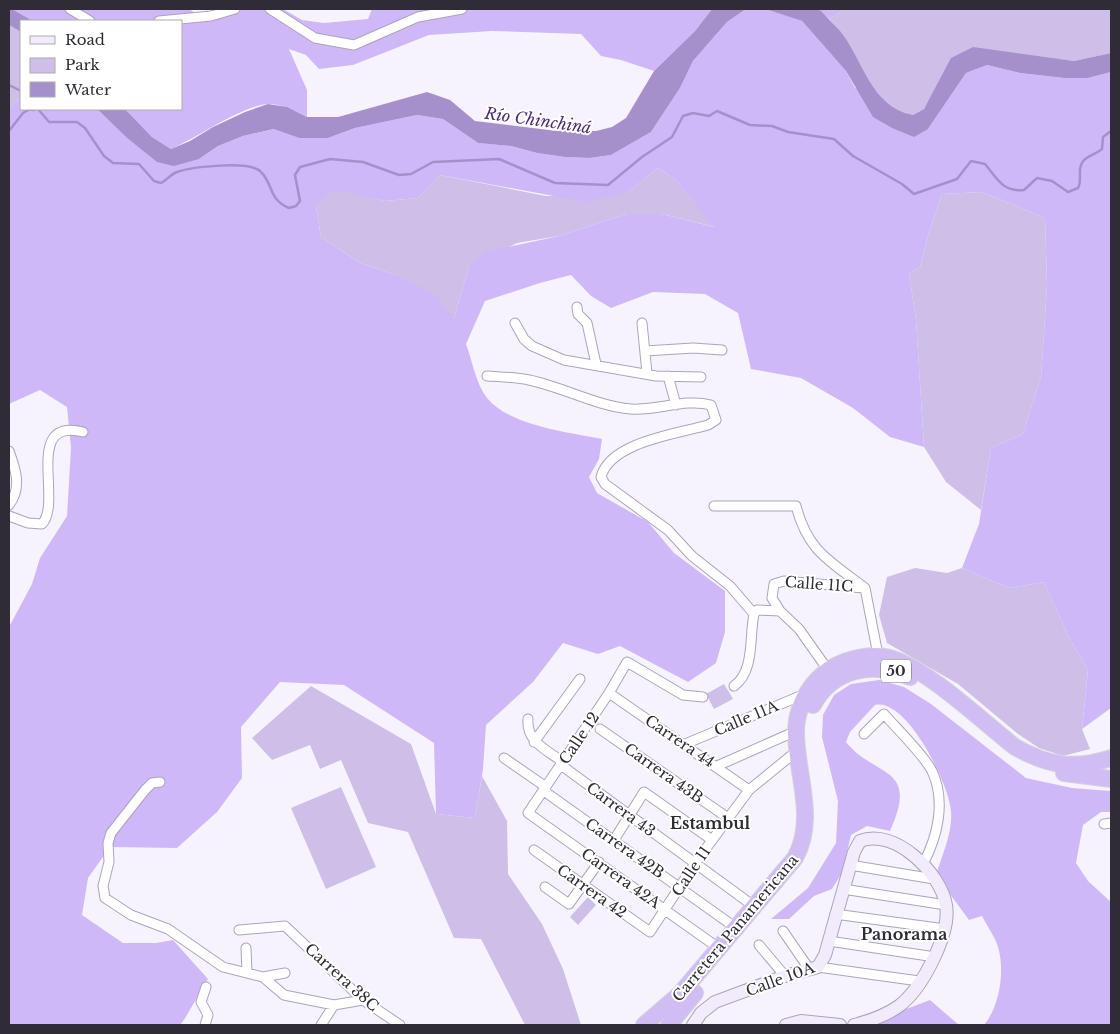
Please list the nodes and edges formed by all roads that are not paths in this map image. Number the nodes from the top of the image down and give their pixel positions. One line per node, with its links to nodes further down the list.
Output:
1 (70, 9): 5 (street)
2 (235, 9): 6 (street)
3 (270, 9): 4 (street)
4 (462, 9)
5 (88, 20)
6 (170, 20)
7 (577, 307): 12 (street)
8 (515, 323): 12 (street)
9 (642, 323): 11 (street)
10 (722, 350): 11 (street)
11 (645, 351): 13 (street)
12 (596, 364): 13 (street)
13 (648, 374): 15 (street)
14 (487, 376): 17 (street)
15 (668, 376): 16 (street); 17 (street)
16 (701, 377)
17 (676, 405): 25 (street)
18 (82, 432): 22 (street)
19 (9, 451): 20 (street)
20 (9, 505)
21 (714, 506): 23 (street)
22 (9, 516)
23 (865, 588): 24 (street, Calle 11C); 26 (street)
24 (780, 611): 25 (street); 27 (street)
25 (754, 614): 29 (street)
26 (878, 655): 27 (highway, Carretera Panamericana / 50); 41 (highway, 50)
27 (828, 670): 30 (highway, Carretera Panamericana / 50)
28 (580, 679): 37 (street)
29 (734, 686)
30 (807, 692): 35 (highway, Carretera Panamericana / 50); 38 (street, Calle 11A)
31 (609, 693): 32 (street, Calle 12); 38 (street, Carrera 44); 42 (street, Calle 12)
32 (703, 698)
33 (528, 720): 37 (street)
34 (600, 729): 52 (street, Carrera 43B)
35 (796, 731): 39 (highway, Carretera Panamericana / 50); 44 (street)
36 (864, 734): 58 (street)
37 (534, 742): 42 (street, Carrera 43)
38 (685, 744): 44 (street, Carrera 44)
39 (798, 750): 49 (street, Calle 11); 66 (highway, Carretera Panamericana / 50)
40 (504, 758): 48 (street, Carrera 42B)
41 (1111, 758)
42 (562, 763): 48 (street, Calle 12); 51 (street, Carrera 43)
43 (1111, 764): 45 (highway, Carretera Panamericana / 50)
44 (717, 766): 49 (street, Carrera 44)
45 (1059, 772): 46 (highway); 92 (highway, Carretera Panamericana / 50)
46 (1111, 779)
47 (160, 782): 80 (street)
48 (545, 789): 50 (street, Calle 12); 53 (street, Carrera 42B)
49 (749, 790): 52 (street, Calle 11)
50 (528, 813): 56 (street, Carrera 42A)
51 (629, 815): 53 (street); 54 (street); 57 (street, Carrera 43)
52 (728, 818): 54 (street, Calle 11)
53 (614, 840): 63 (street, Carrera 42B)
54 (712, 840): 57 (street, Calle 11)
55 (534, 850): 61 (street, Carrera 42)
56 (599, 862): 61 (street); 67 (street, Carrera 42A)
57 (696, 862): 63 (street, Calle 11); 66 (street, Carrera 43)
58 (923, 864): 59 (street, Calle 10A); 60 (street)
59 (850, 865): 60 (street); 64 (street, Calle 10A)
60 (934, 879): 65 (street)
61 (582, 885): 62 (street); 72 (street, Carrera 42)
62 (545, 887)
63 (679, 887): 67 (street, Calle 11); 69 (street, Carrera 42B)
64 (843, 889): 65 (street); 68 (street, Calle 10A)
65 (946, 905): 70 (street)
66 (755, 907): 91 (highway, Carretera Panamericana / 50)
67 (666, 909): 72 (street, Calle 11); 75 (street, Carrera 42A)
68 (836, 914): 70 (street); 74 (street, Calle 10A)
69 (729, 923)
70 (945, 929): 78 (street)
71 (239, 930): 86 (street, Carrera 38C)
72 (650, 932)
73 (783, 932): 79 (street)
74 (829, 941): 78 (street); 79 (street, Calle 10A)
75 (713, 944)
76 (759, 945): 82 (street)
77 (246, 948): 80 (street)
78 (935, 957): 84 (street)
79 (814, 969): 82 (street, Calle 10A); 84 (street)
80 (247, 973): 83 (street)
81 (285, 973): 83 (street)
82 (784, 976): 93 (street, Calle 10A)
83 (263, 977): 87 (street)
84 (919, 981): 96 (street)
85 (206, 987): 88 (street)
86 (363, 1000): 87 (street); 90 (street, Carrera 38C)
87 (334, 1005): 89 (street)
88 (205, 1025)
89 (321, 1025)
90 (400, 1025)
91 (644, 1025)
92 (669, 1025)
93 (693, 1025)
94 (786, 1025): 95 (street)
95 (840, 1025)
96 (854, 1025)

